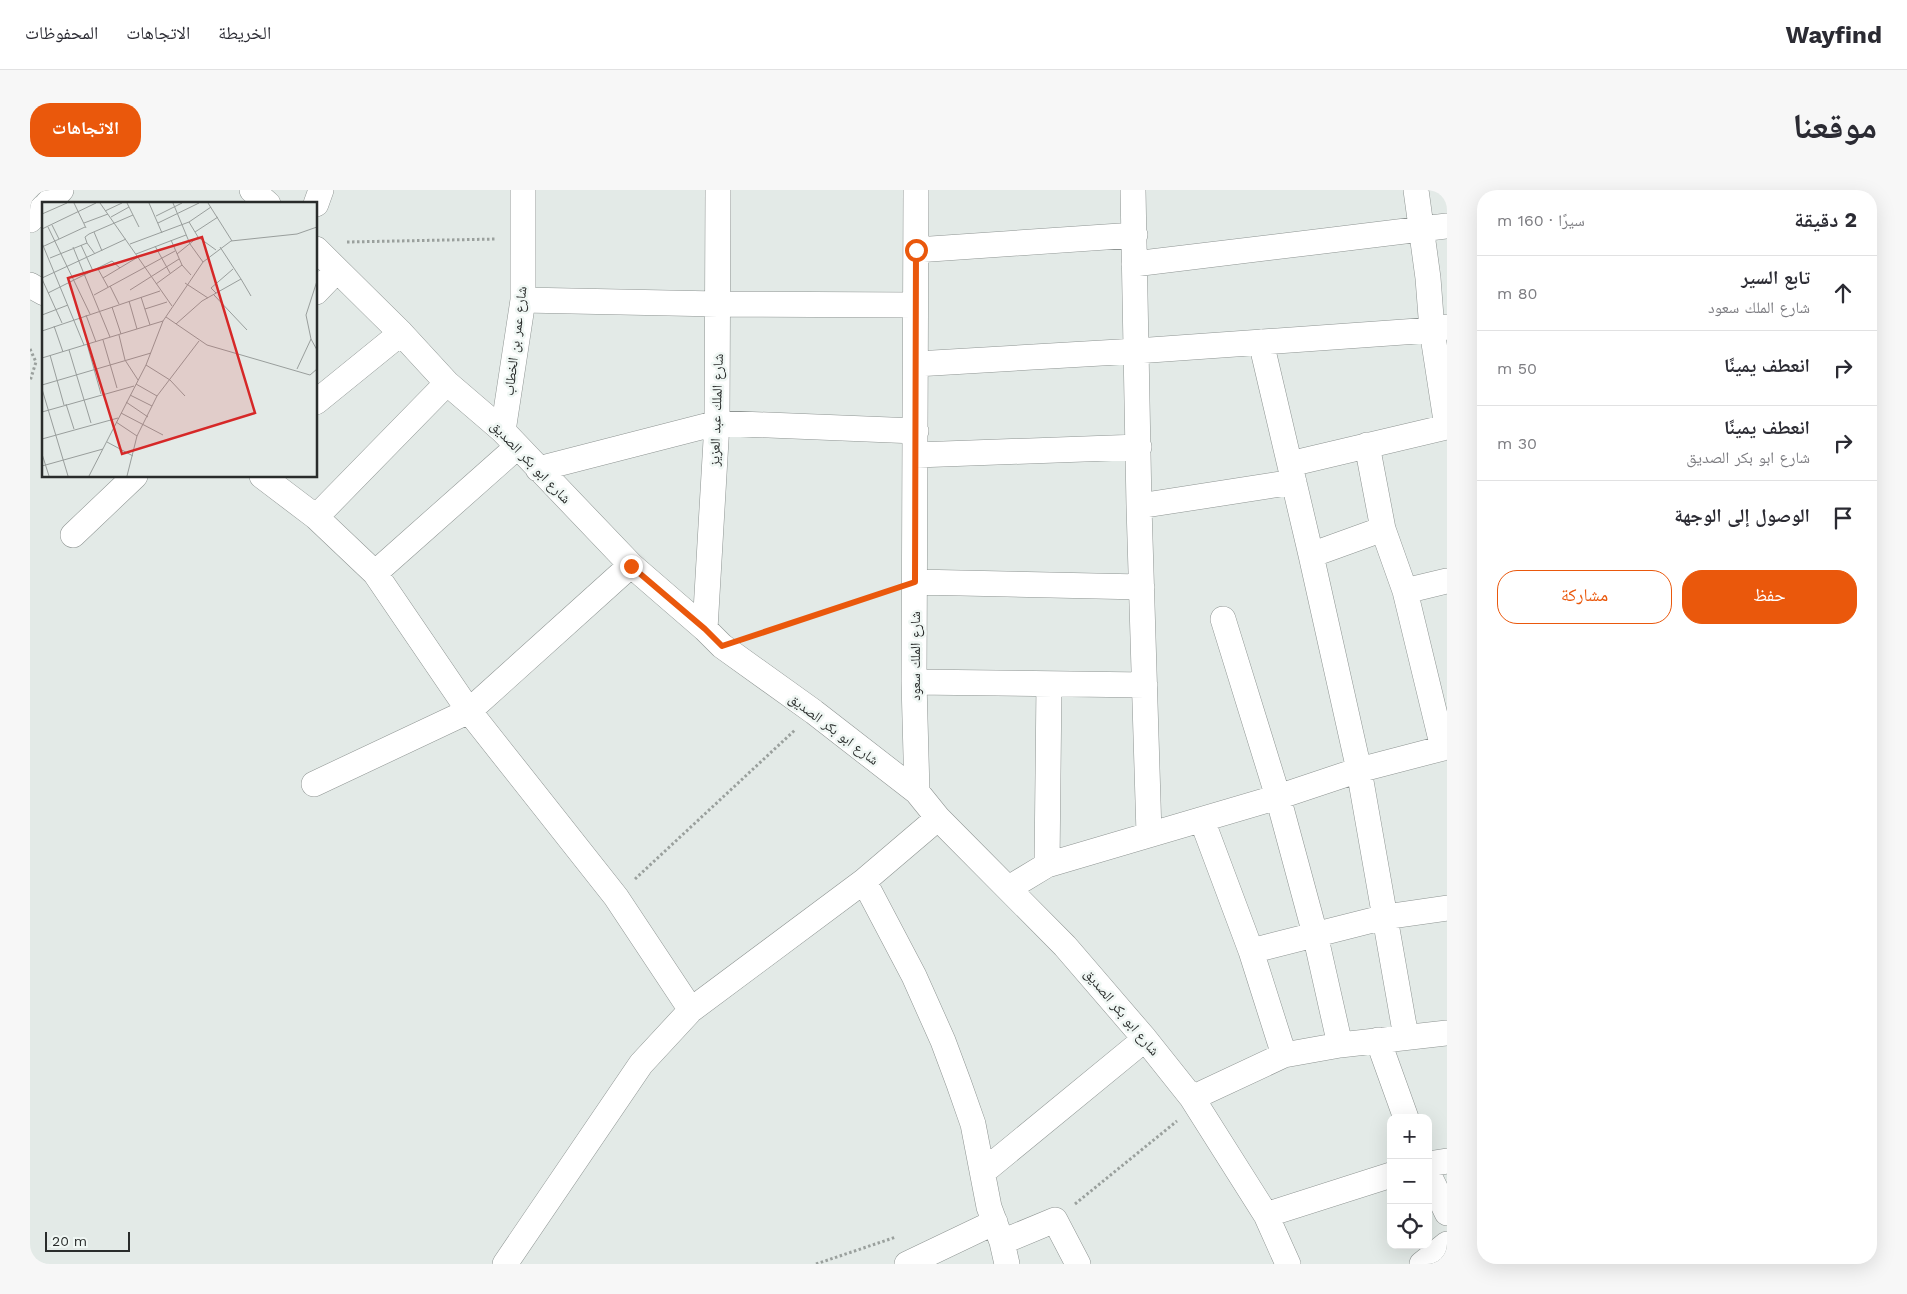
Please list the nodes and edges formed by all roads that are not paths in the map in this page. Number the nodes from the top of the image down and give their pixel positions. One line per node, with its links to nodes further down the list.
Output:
1 (61, 190): 9 (street)
2 (252, 190): 10 (street)
3 (321, 190): 11 (street)
4 (523, 190): 25 (street, شارع عمر بن الخطاب)
5 (718, 190): 26 (street, شارع الملك عبد العزيز)
6 (916, 190): 17 (street, شارع الملك سعود)
7 (1133, 190): 16 (street)
8 (1416, 190): 15 (street)
9 (49, 202)
10 (266, 202)
11 (317, 202)
12 (42, 209): 13 (street)
13 (30, 220)
14 (1447, 226): 15 (street)
15 (1421, 229): 19 (street); 21 (street)
16 (1135, 234): 17 (street); 19 (street)
17 (916, 250): 27 (street, شارع الملك سعود)
18 (318, 251): 20 (street, شارع ابو بكر الصديق)
19 (1134, 264): 31 (street)
20 (337, 270): 23 (street); 29 (street, شارع ابو بكر الصديق)
21 (1438, 278): 28 (street)
22 (30, 285): 24 (street)
23 (318, 290)
24 (42, 291)
25 (523, 300): 26 (street); 38 (street, شارع عمر بن الخطاب)
26 (718, 304): 27 (street); 36 (street, شارع الملك عبد العزيز)
27 (915, 305): 32 (street, شارع الملك سعود)
28 (1440, 329): 30 (street); 34 (street)
29 (401, 333): 33 (street, شارع ابو بكر الصديق); 35 (street)
30 (1261, 342): 31 (street); 43 (street)
31 (1136, 351): 32 (street); 41 (street)
32 (916, 364): 39 (street, شارع الملك سعود)
33 (447, 383): 38 (street, شارع ابو بكر الصديق); 47 (street)
34 (1444, 384): 37 (street)
35 (318, 400)
36 (717, 423): 39 (street); 42 (street); 58 (street, شارع الملك عبد العزيز)
37 (1447, 427): 40 (street)
38 (510, 439): 42 (street, شارع ابو بكر الصديق); 52 (street)
39 (916, 443): 41 (street); 54 (street, شارع الملك سعود)
40 (1367, 445): 43 (street); 48 (street)
41 (1138, 447): 46 (street)
42 (538, 470): 51 (street, شارع ابو بكر الصديق)
43 (1292, 473): 46 (street); 50 (street)
44 (133, 478): 49 (street)
45 (265, 478): 47 (street)
46 (1139, 506): 55 (street)
47 (316, 517): 52 (street)
48 (1382, 530): 50 (street); 56 (street)
49 (73, 535)
50 (1311, 554): 64 (street)
51 (631, 566): 58 (street, شارع ابو بكر الصديق); 62 (street)
52 (375, 573): 62 (street)
53 (1447, 581): 56 (street)
54 (915, 582): 55 (street); 59 (street, شارع الملك سعود)
55 (1142, 587): 61 (street)
56 (1405, 591): 63 (street)
57 (1223, 619): 67 (street)
58 (713, 637): 66 (street, شارع ابو بكر الصديق)
59 (914, 682): 60 (street); 66 (street, شارع الملك سعود)
60 (1049, 684): 61 (street); 71 (street)
61 (1145, 685): 70 (street)
62 (469, 711): 65 (street); 78 (street)
63 (1445, 747): 64 (street)
64 (1359, 770): 67 (street); 75 (street)
65 (314, 784)
66 (917, 792): 68 (street, شارع ابو بكر الصديق)
67 (1278, 797): 69 (street); 76 (street)
68 (938, 818): 72 (street); 73 (street, شارع ابو بكر الصديق)
69 (1202, 820): 70 (street); 77 (street)
70 (1149, 834): 71 (street)
71 (1047, 866): 73 (street)
72 (864, 880): 78 (street); 89 (street)
73 (1009, 888): 81 (street, شارع ابو بكر الصديق)
74 (1447, 908): 75 (street)
75 (1385, 918): 76 (street); 80 (street)
76 (1316, 934): 77 (street); 83 (street)
77 (1251, 951): 84 (street)
78 (691, 1010): 96 (street)
79 (1447, 1033): 80 (street)
80 (1406, 1036): 82 (street)
81 (1145, 1039): 85 (street, شارع ابو بكر الصديق); 89 (street)
82 (1378, 1040): 83 (street); 86 (street)
83 (1340, 1044): 84 (street)
84 (1284, 1055): 85 (street)
85 (1194, 1101): 93 (street, شارع ابو بكر الصديق)
86 (1405, 1114)
87 (1447, 1161): 88 (street)
88 (1432, 1163)
89 (983, 1172): 94 (street)
90 (1387, 1176): 93 (street)
91 (1432, 1181): 92 (street)
92 (1447, 1213)
93 (1266, 1215): 99 (street, شارع ابو بكر الصديق)
94 (1001, 1243): 97 (street); 98 (street)
95 (1447, 1244): 100 (street)
96 (505, 1264)
97 (907, 1264)
98 (1078, 1264)
99 (1288, 1264)
100 (1422, 1264)

